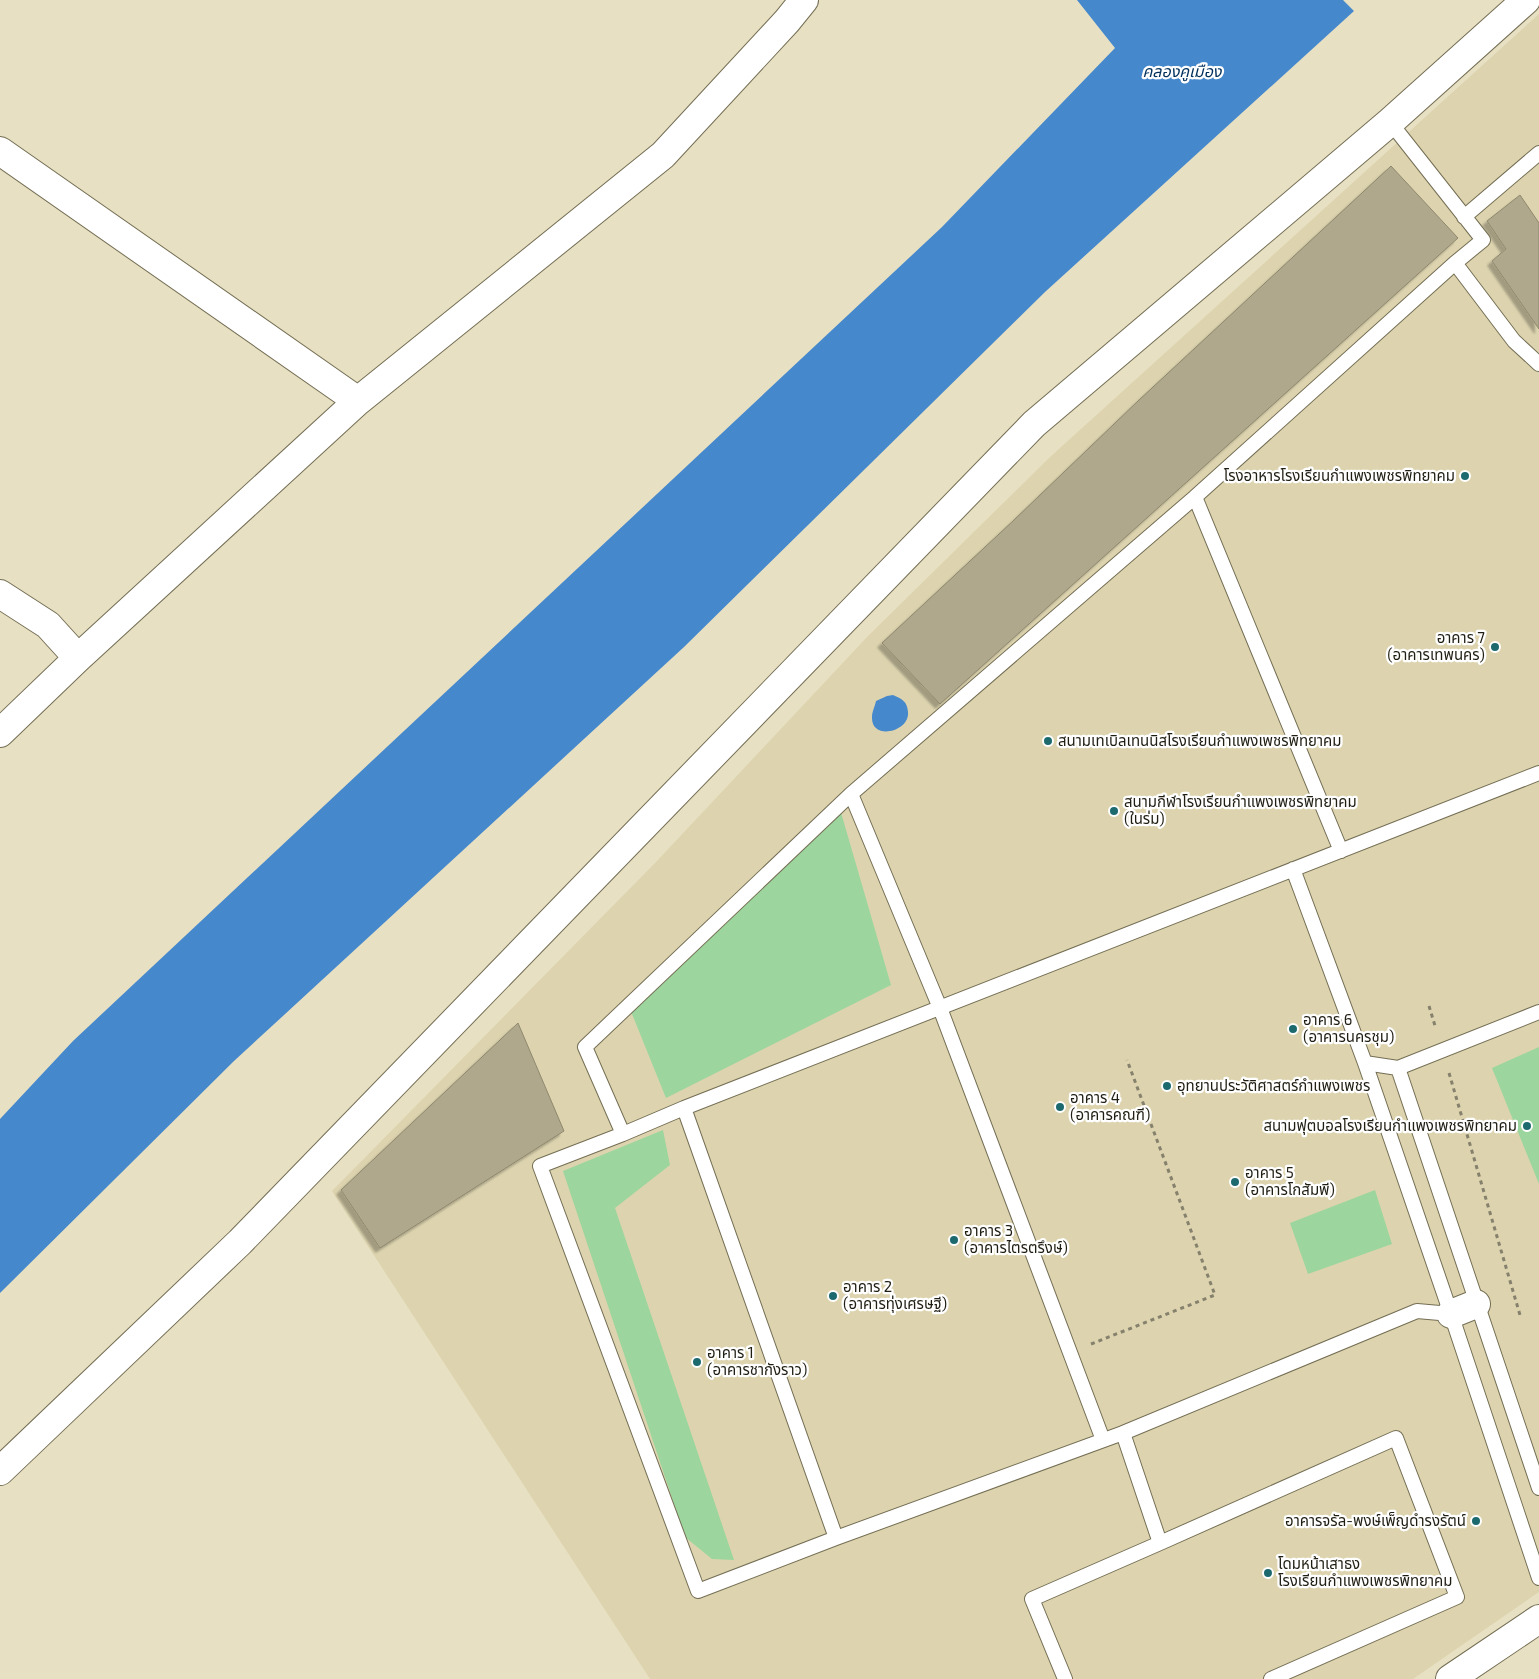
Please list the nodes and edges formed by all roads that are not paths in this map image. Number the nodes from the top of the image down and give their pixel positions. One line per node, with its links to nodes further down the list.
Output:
1 (804, 0): 9 (street)
2 (1526, 0): 3 (street)
3 (1390, 122): 6 (lane); 27 (street)
4 (0, 151): 9 (street)
5 (1539, 153): 6 (lane)
6 (1464, 217): 7 (lane)
7 (1455, 263): 8 (lane); 10 (lane)
8 (1539, 364)
9 (358, 401): 12 (street)
10 (1195, 497): 15 (lane); 16 (lane)
11 (0, 594): 12 (street)
12 (78, 658): 13 (street)
13 (0, 733)
14 (1539, 773): 16 (lane)
15 (851, 794): 18 (lane); 23 (lane)
16 (1341, 851): 17 (lane)
17 (1292, 869): 18 (lane); 20 (lane)
18 (940, 1008): 22 (lane); 26 (lane)
19 (1539, 1012): 21 (lane)
20 (1365, 1063): 21 (lane); 24 (lane)
21 (1398, 1068): 24 (lane)
22 (684, 1108): 23 (lane); 29 (lane)
23 (623, 1134): 29 (lane)
24 (1464, 1309): 25 (lane); 28 (lane); 31 (lane)
25 (1123, 1433): 26 (lane); 30 (lane)
26 (1103, 1440): 29 (lane)
27 (0, 1471)
28 (1539, 1488)
29 (836, 1538)
30 (1160, 1543): 33 (lane); 34 (lane)
31 (1539, 1578)
32 (1539, 1619): 35 (street)
33 (1065, 1679)
34 (1271, 1679)
35 (1450, 1679)

